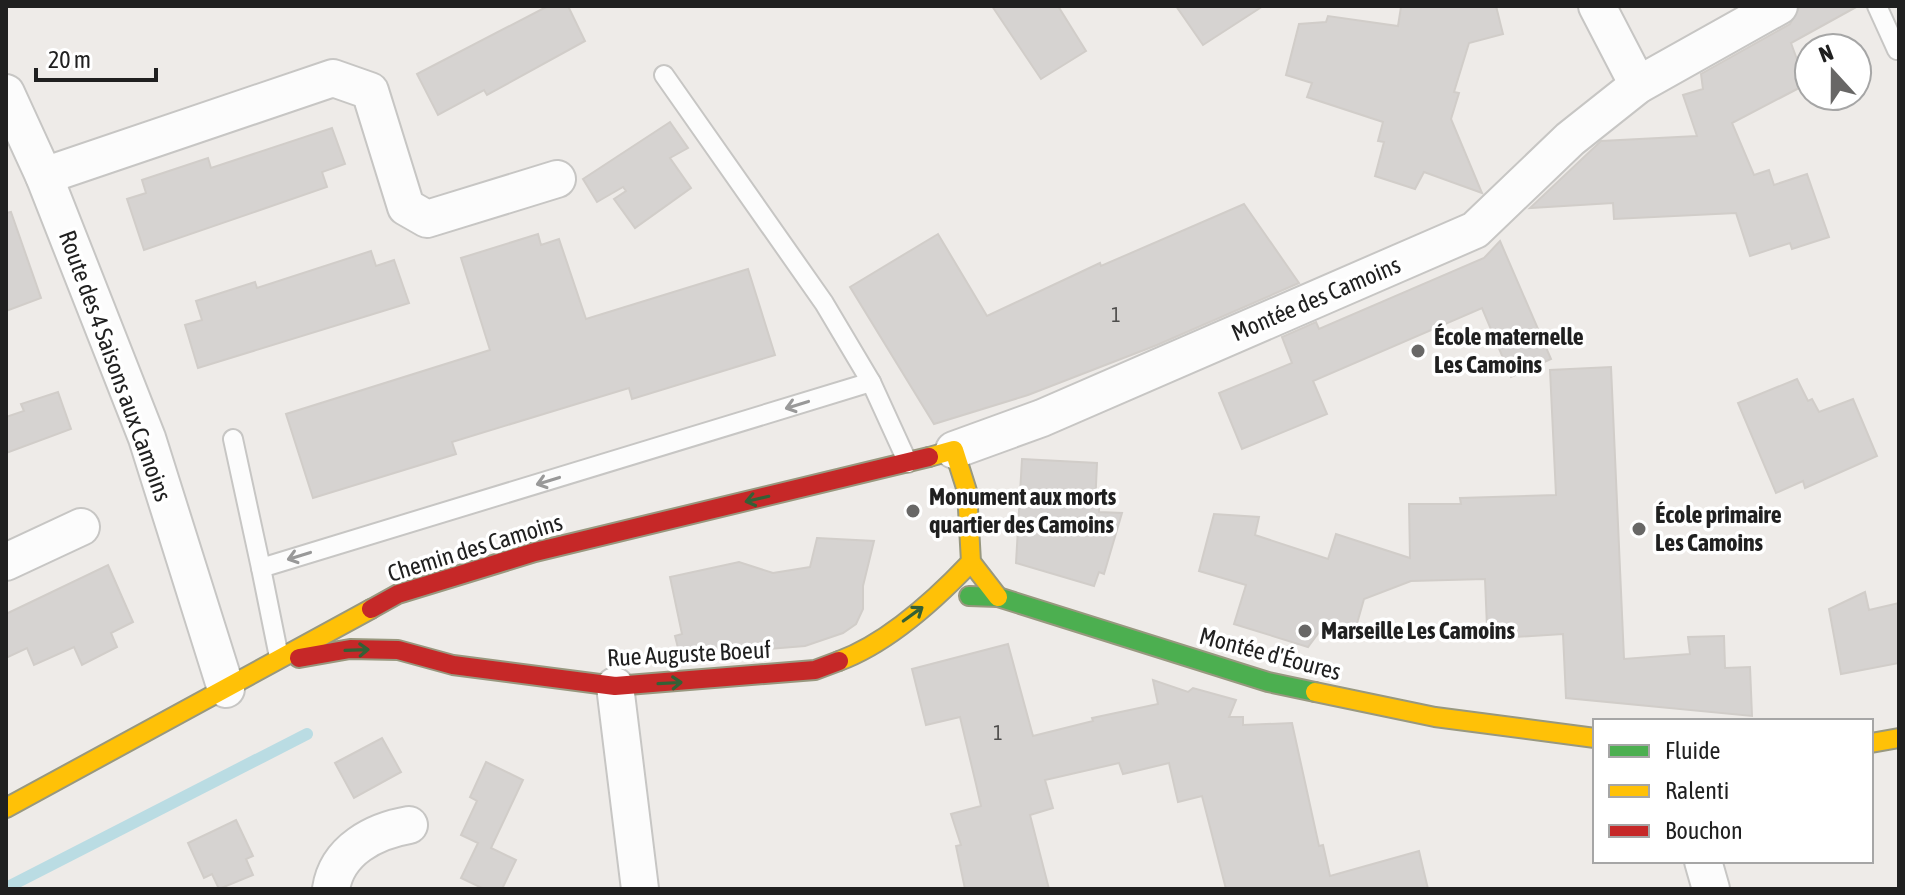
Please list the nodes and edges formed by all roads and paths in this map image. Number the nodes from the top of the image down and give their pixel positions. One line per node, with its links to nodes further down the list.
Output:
1 (1597, 6): 6 (street)
2 (1779, 6): 6 (street, Montée des Camoins)
3 (1877, 6): 4 (lane)
4 (1897, 50)
5 (664, 75): 10 (lane)
6 (1638, 85): 12 (street, Montée des Camoins)
7 (6, 93): 8 (street, Route des 4 Saisons aux Camoins)
8 (44, 176): 9 (street); 24 (street, Route des 4 Saisons aux Camoins)
9 (557, 179)
10 (871, 382): 13 (lane); 17 (lane, one-way to 17)
11 (233, 439): 17 (lane)
12 (954, 450): 13 (street, Chemin des Camoins); 16 (street)
13 (908, 463): 18 (street, Chemin des Camoins, one-way to 18)
14 (81, 527): 15 (street)
15 (6, 562)
16 (971, 562): 19 (street, Rue Auguste Boeuf); 20 (street)
17 (261, 568): 22 (lane)
18 (398, 594): 21 (street); 22 (street, Chemin des Camoins)
19 (939, 596): 20 (street, Montée d'Éoures); 23 (street, Rue Auguste Boeuf, one-way to 19)
20 (998, 597): 25 (street, Montée d'Éoures)
21 (398, 650): 22 (street, Rue Auguste Boeuf, one-way to 21); 23 (street, Rue Auguste Boeuf)
22 (280, 661): 24 (street, Chemin des Camoins)
23 (615, 686): 32 (street)
24 (226, 689): 28 (street, Chemin des Camoins)
25 (1593, 738)
26 (1899, 738): 27 (street)
27 (1873, 743)
28 (6, 808)
29 (409, 825): 31 (street)
30 (1704, 863): 33 (street)
31 (331, 889)
32 (640, 889)
33 (1711, 889)

